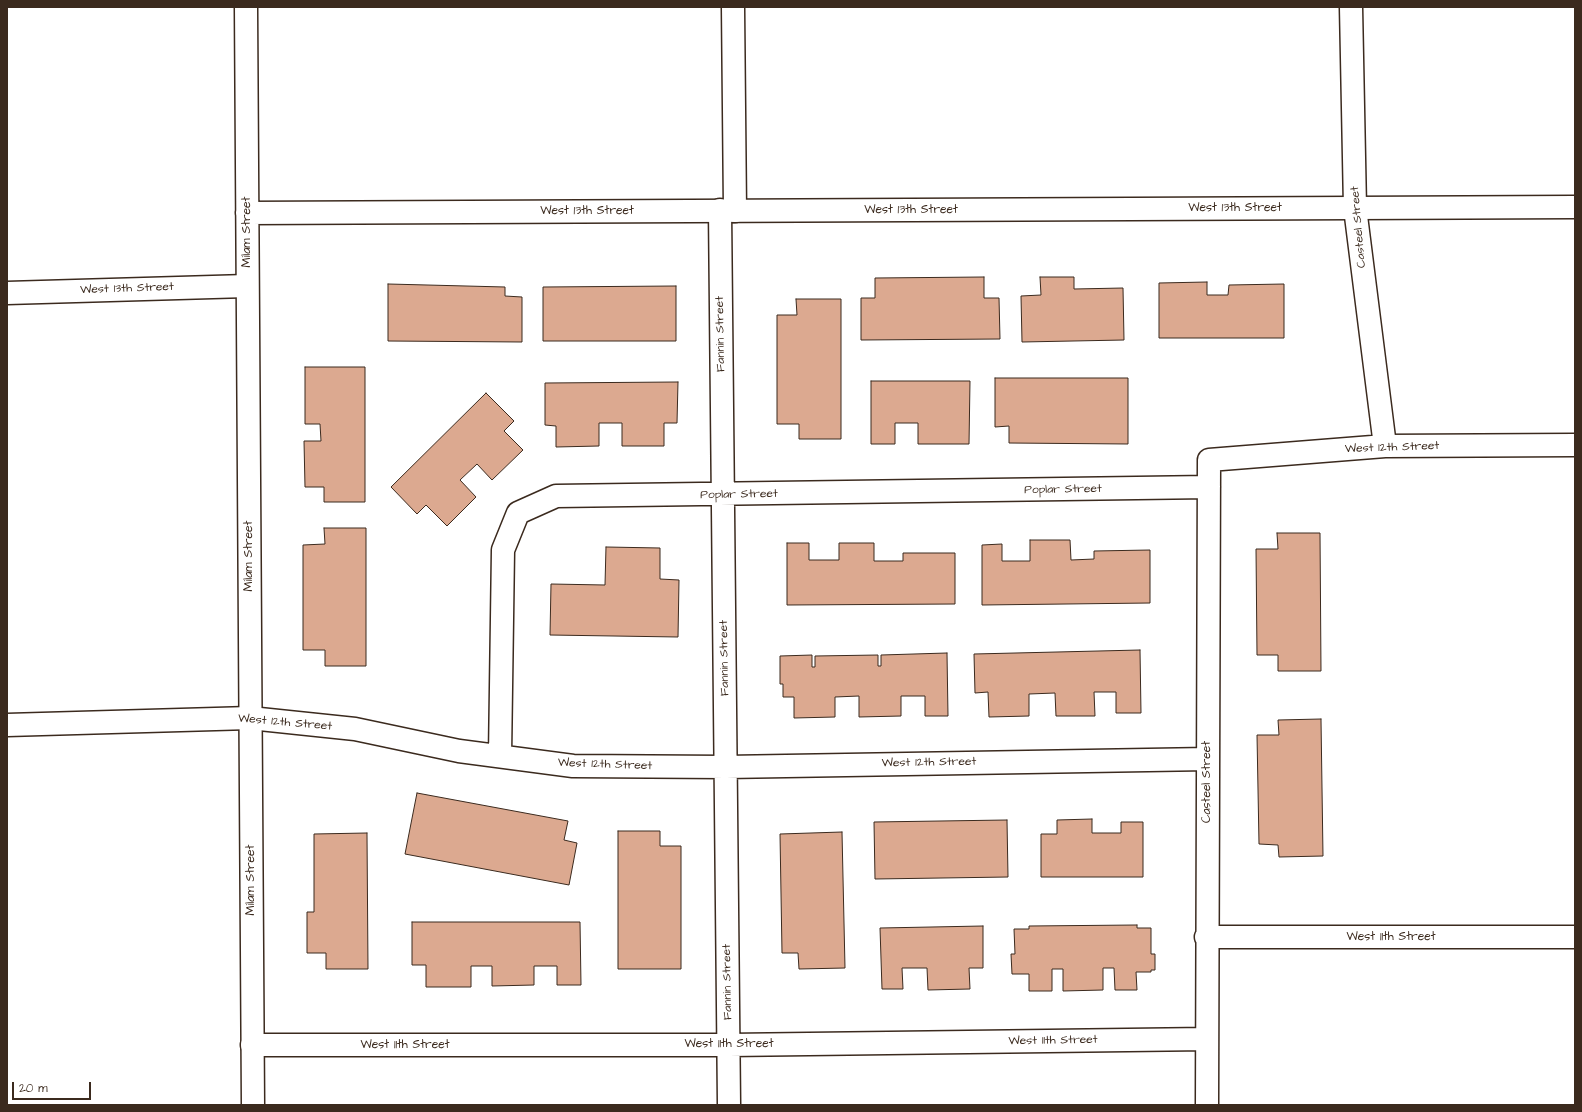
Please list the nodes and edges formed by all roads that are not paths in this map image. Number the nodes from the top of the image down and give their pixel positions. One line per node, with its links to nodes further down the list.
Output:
1 (246, 7): 7 (street, Milam Street)
2 (733, 7): 6 (street, Fannin Street)
3 (1351, 7): 5 (street, Casteel Street)
4 (1575, 206): 5 (street, West 13th Street)
5 (1355, 208): 6 (street, West 13th Street); 11 (street, Casteel Street)
6 (727, 210): 7 (street, West 13th Street); 14 (street, Fannin Street)
7 (247, 213): 8 (street, Milam Street)
8 (248, 286): 9 (street, West 13th Street); 15 (street, Milam Street)
9 (7, 293)
10 (1575, 445): 11 (street, West 12th Street)
11 (1385, 446): 12 (street, West 12th Street)
12 (1209, 460): 13 (street, Casteel Street)
13 (1209, 487): 14 (street, Poplar Street); 18 (street, Casteel Street)
14 (723, 495): 17 (street, Poplar Street); 19 (street, Fannin Street)
15 (250, 718): 16 (street, West 12th Street); 17 (street, West 12th Street); 24 (street, Milam Street)
16 (7, 726)
17 (500, 756): 19 (street, West 12th Street)
18 (1208, 759): 19 (street, West 12th Street); 20 (street, Casteel Street)
19 (726, 767): 23 (street, Fannin Street)
20 (1206, 937): 21 (street, West 11th Street); 22 (street, Casteel Street)
21 (1575, 937)
22 (1207, 1039): 23 (street, West 11th Street); 27 (street, Casteel Street)
23 (729, 1045): 24 (street, West 11th Street); 26 (street, Fannin Street)
24 (252, 1046): 25 (street, Milam Street)
25 (253, 1105)
26 (729, 1105)
27 (1206, 1105)

